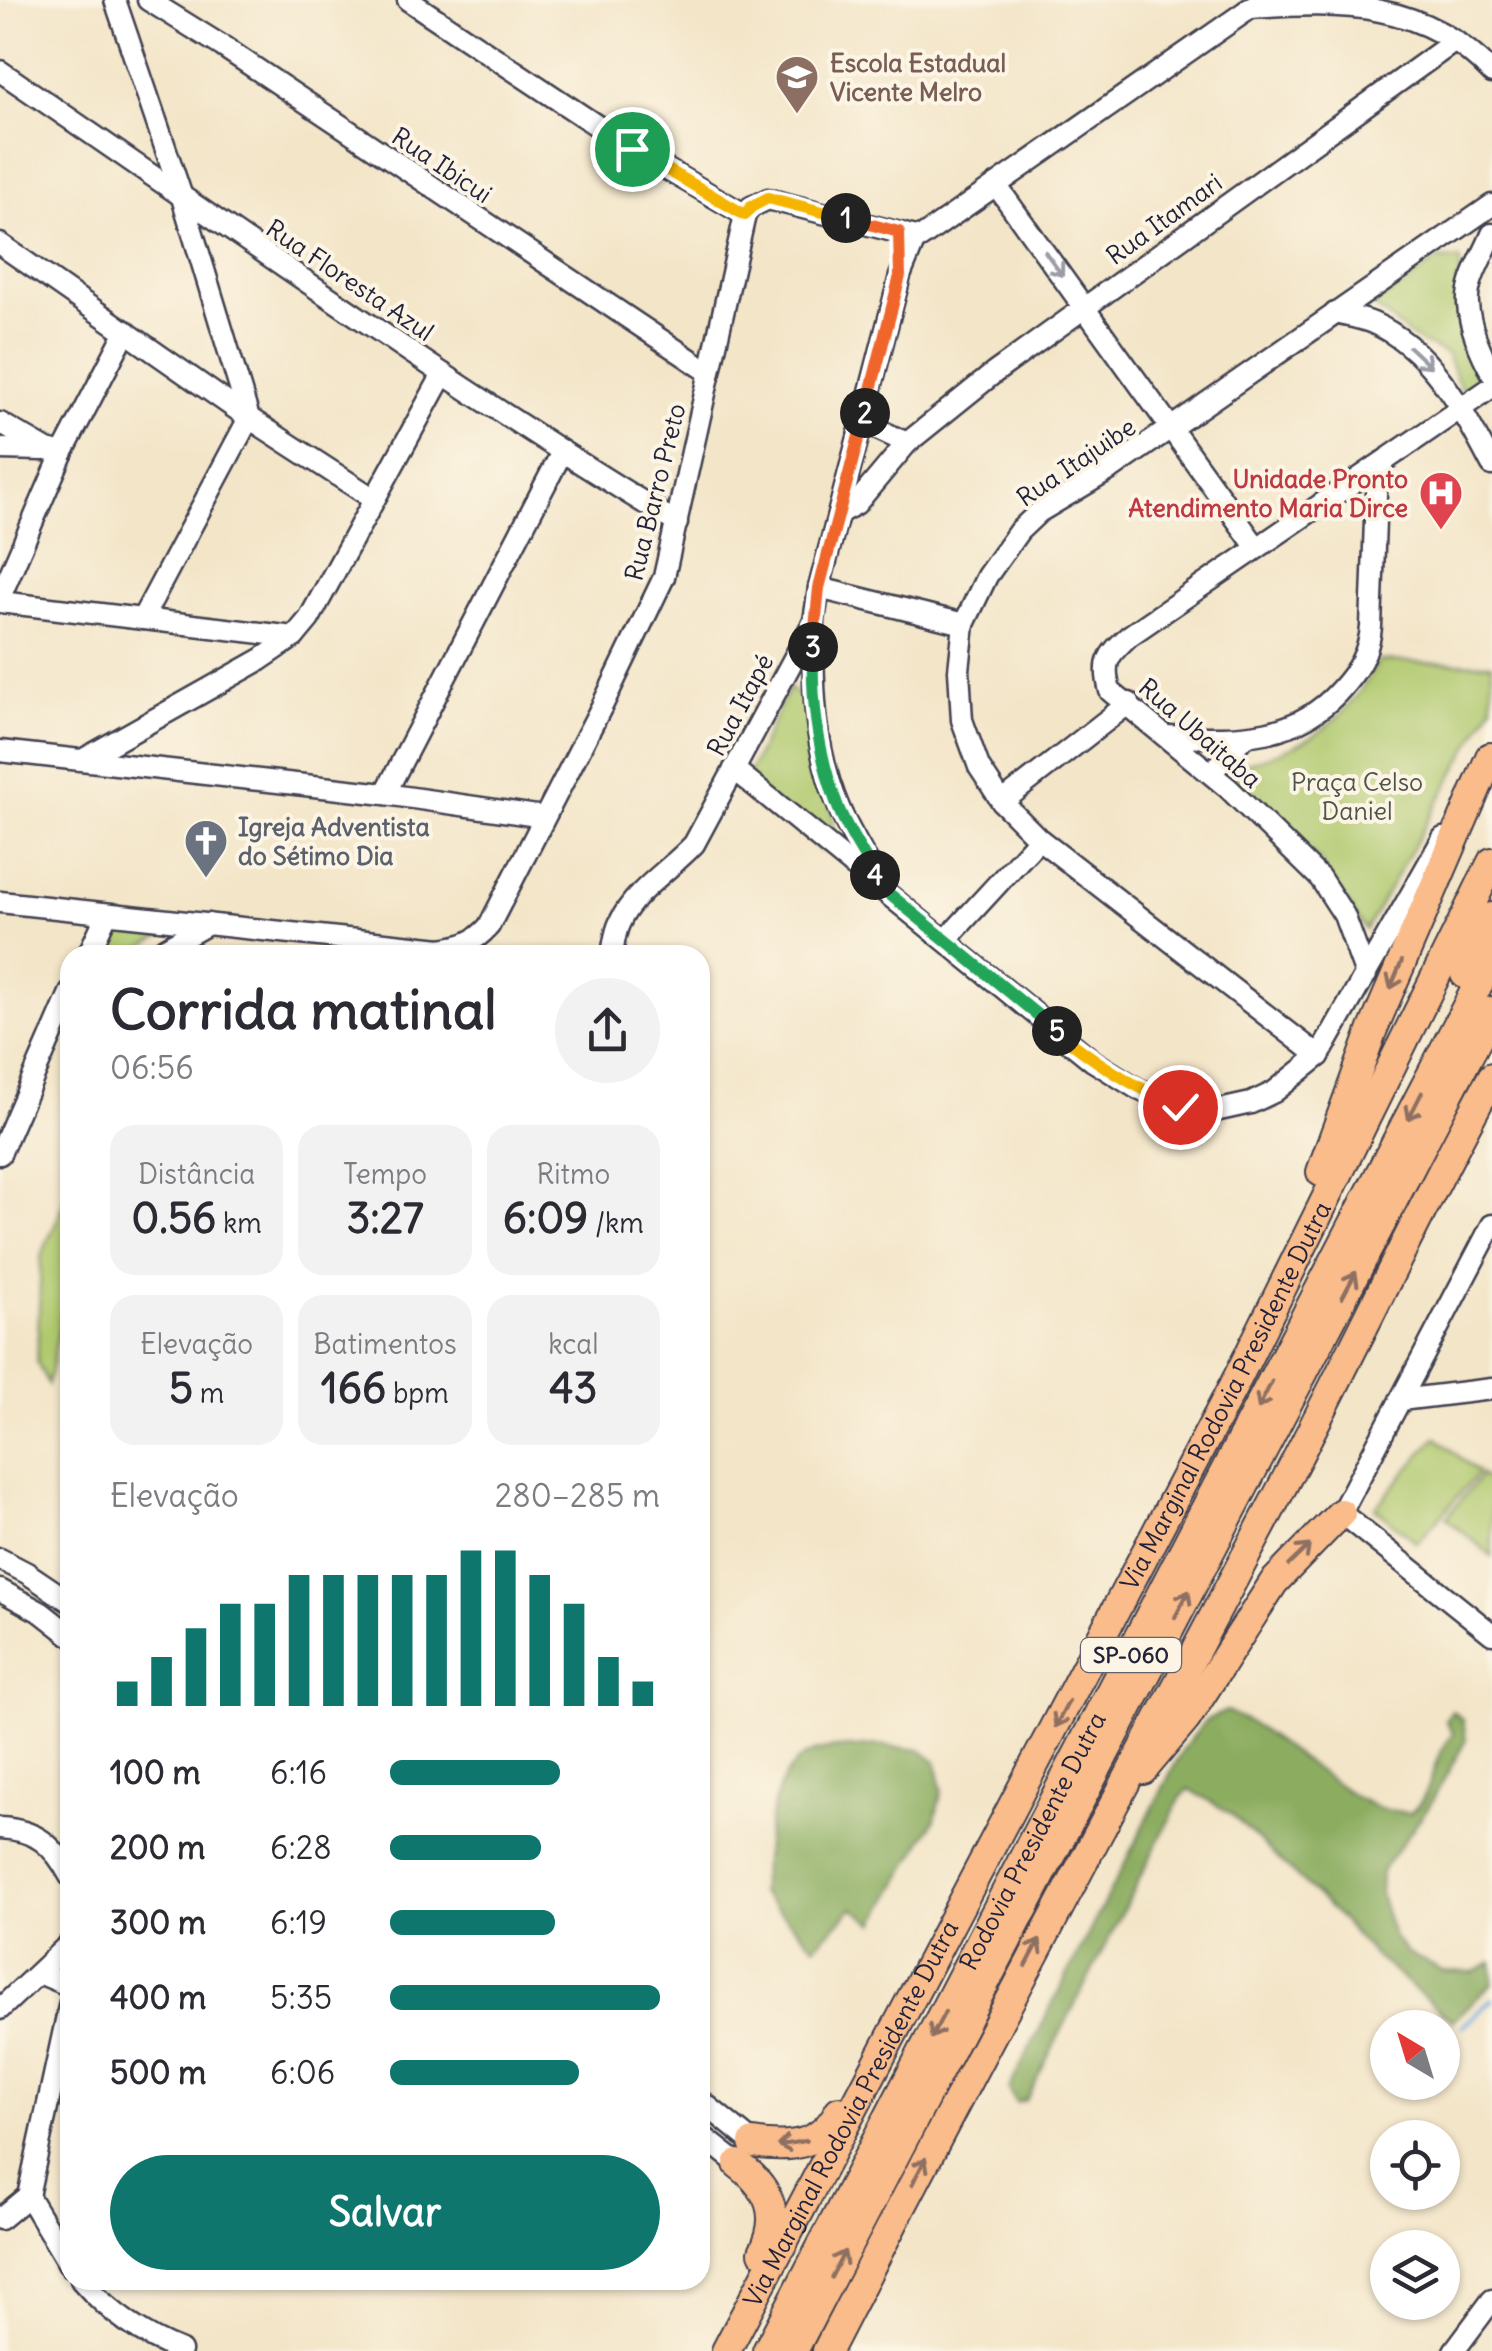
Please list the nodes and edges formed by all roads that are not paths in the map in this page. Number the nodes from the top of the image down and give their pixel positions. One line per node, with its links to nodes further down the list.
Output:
1 (115, 0): 10 (street)
2 (148, 0): 21 (street, Rua Ibicui)
3 (408, 0): 12 (street)
4 (1325, 2): 5 (street); 6 (street)
5 (1255, 4): 9 (street)
6 (1455, 42): 8 (street); 18 (street, Rua Itamari)
7 (0, 71): 10 (street, Rua Floresta Azul)
8 (1492, 73)
9 (996, 185): 14 (street); 18 (street, one-way to 18)
10 (181, 194): 23 (street, Rua Floresta Azul); 26 (street)
11 (1492, 204): 13 (street, Rua Itajuibe)
12 (745, 215): 14 (street); 21 (street, Rua Barro Preto)
13 (1459, 226): 17 (street); 19 (street, Rua Itajuibe)
14 (908, 234): 27 (street, Rua Itapé)
15 (1492, 234): 17 (street)
16 (0, 244): 20 (street)
17 (1481, 262): 22 (street)
18 (1085, 307): 30 (street); 32 (street, Rua Itamari)
19 (1335, 313): 25 (street, one-way to 25); 30 (street, Rua Itajuibe)
20 (126, 332): 26 (street); 34 (street)
21 (709, 372): 40 (street, Rua Barro Preto)
22 (1492, 373)
23 (443, 374): 35 (street, Rua Floresta Azul); 38 (street)
24 (1492, 387): 25 (street, Rua Ubaitaba)
25 (1462, 408): 29 (street, Rua Ubaitaba); 31 (street)
26 (249, 418): 38 (street); 44 (street)
27 (864, 419): 32 (street); 39 (street, Rua Itapé)
28 (0, 422): 34 (street)
29 (1436, 425): 31 (street); 37 (street, Rua Ubaitaba)
30 (1171, 427): 41 (street); 46 (street, Rua Itajuibe)
31 (1478, 439): 36 (street)
32 (907, 443): 39 (street, Rua Itamari)
33 (0, 449): 34 (street)
34 (54, 452): 43 (street)
35 (562, 452): 40 (street, Rua Floresta Azul); 58 (street)
36 (1492, 465)
37 (1377, 467): 41 (street, Rua Ubaitaba); 51 (street)
38 (374, 499): 47 (street)
39 (840, 512): 42 (street, Rua Itapé)
40 (677, 522): 60 (street, Rua Barro Preto)
41 (1257, 548): 48 (street, Rua Ubaitaba)
42 (819, 588): 45 (street, Rua Itapé); 46 (street)
43 (0, 599): 44 (street)
44 (142, 618): 47 (street)
45 (814, 620): 56 (street, Rua Itapé); 63 (street)
46 (964, 624): 59 (street, Rua Itajuibe)
47 (294, 637): 49 (street)
48 (1128, 703): 50 (street, Rua Ubaitaba); 59 (street)
49 (124, 736): 54 (street); 55 (street)
50 (1168, 736): 51 (street); 57 (street, Rua Ubaitaba)
51 (1244, 737): 57 (street)
52 (0, 751): 54 (street)
53 (1491, 754): 75 (street); 83 (highway, one-way to 83)
54 (84, 759): 55 (street)
55 (147, 766): 58 (street)
56 (734, 769): 63 (street); 73 (street, Rua Itapé)
57 (1211, 773): 75 (street, Rua Ubaitaba)
58 (385, 794): 60 (street)
59 (1002, 802): 61 (street, Rua Itajuibe)
60 (544, 818): 72 (street, Rua Barro Preto)
61 (1039, 839): 68 (street); 78 (street, Rua Itajuibe)
62 (1492, 862): 83 (highway, Via Marginal Rodovia Presidente Dutra)
63 (882, 888): 68 (street)
64 (0, 902): 65 (street)
65 (107, 914): 67 (street); 69 (street)
66 (1492, 917): 79 (highway)
67 (208, 924): 70 (street); 71 (street, Rua Barro Preto)
68 (946, 940): 78 (street)
69 (93, 945)
70 (171, 945)
71 (404, 945)
72 (466, 945)
73 (614, 945)
74 (1492, 958): 79 (highway, Rodovia Presidente Dutra / SP-060)
75 (1366, 975): 78 (street)
76 (1492, 1011): 113 (highway, Rodovia Presidente Dutra / SP-060, one-way to 76)
77 (60, 1018): 81 (street)
78 (1319, 1056)
79 (1440, 1057): 112 (highway, Rodovia Presidente Dutra / SP-060, one-way to 112)
80 (1492, 1077): 92 (highway, Rodovia Presidente Dutra / SP-060)
81 (0, 1154)
82 (1492, 1225): 85 (street)
83 (1237, 1380): 98 (highway, Via Marginal Rodovia Presidente Dutra / SP-060, one-way to 98)
84 (1492, 1390): 85 (street)
85 (1400, 1400): 86 (street)
86 (1341, 1514): 91 (street); 92 (highway, one-way to 86)
87 (0, 1560): 89 (street)
88 (0, 1590): 90 (street)
89 (60, 1595)
90 (60, 1627)
91 (1492, 1634)
92 (1115, 1800): 114 (highway, Rodovia Presidente Dutra / SP-060, one-way to 92)
93 (0, 1828): 94 (street)
94 (60, 1863)
95 (60, 1953): 96 (street)
96 (39, 1973): 97 (street); 99 (street)
97 (60, 1982)
98 (914, 1992): 103 (highway, one-way to 103); 111 (highway, Via Marginal Rodovia Presidente Dutra / SP-060)
99 (0, 2008)
100 (60, 2048): 104 (street)
101 (710, 2112): 103 (street)
102 (710, 2138): 103 (street)
103 (746, 2153): 110 (highway)
104 (28, 2196): 105 (street); 106 (street)
105 (0, 2220)
106 (60, 2249)
107 (90, 2290): 109 (street)
108 (1492, 2300): 115 (street)
109 (181, 2351)
110 (714, 2351)
111 (726, 2351)
112 (768, 2351)
113 (793, 2351)
114 (827, 2351)
115 (1454, 2351)

